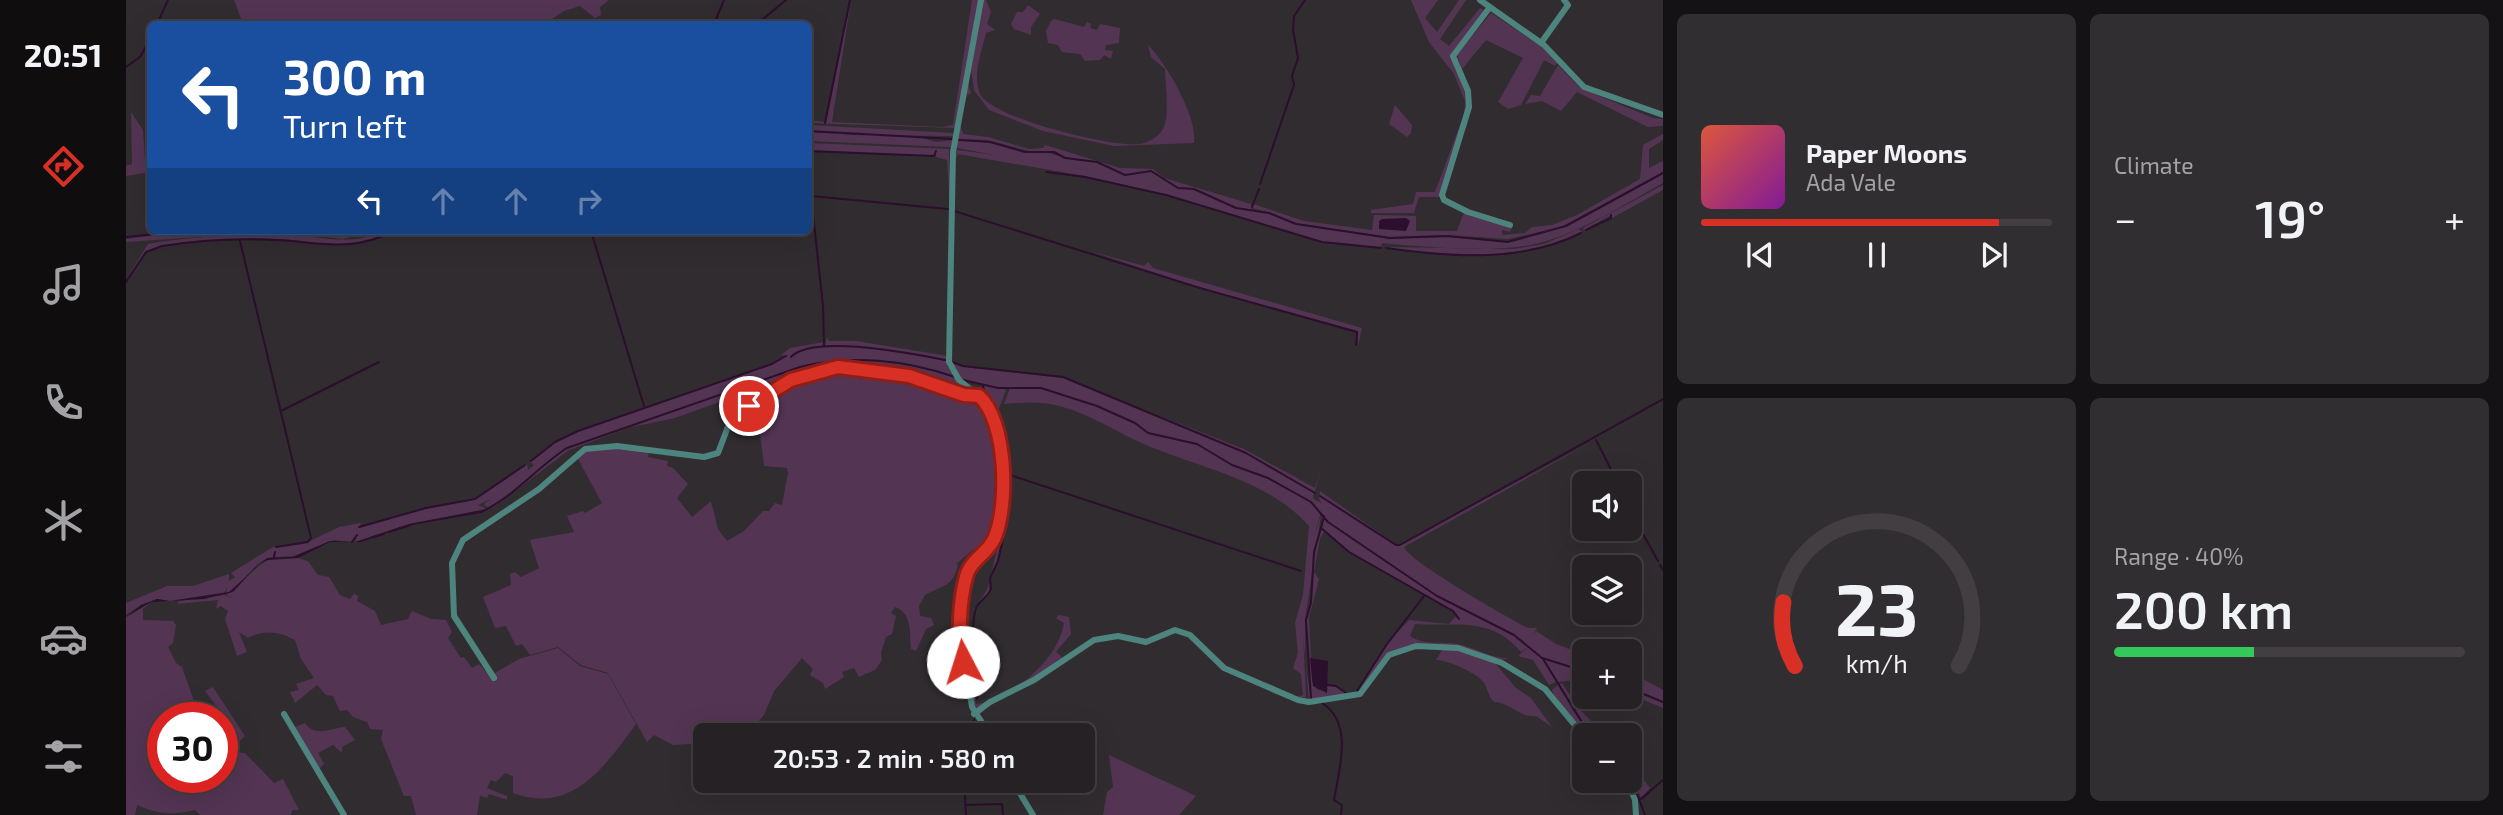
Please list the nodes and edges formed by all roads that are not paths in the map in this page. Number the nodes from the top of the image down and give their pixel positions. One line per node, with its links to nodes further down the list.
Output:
1 (981, 0): 8 (street)
2 (1480, 0): 4 (street)
3 (1564, 0): 5 (street)
4 (1490, 7): 5 (street); 7 (street)
5 (1541, 43): 6 (street)
6 (1663, 115)
7 (1510, 225)
8 (979, 396): 9 (street); 11 (street)
9 (494, 678)
10 (285, 713): 16 (street)
11 (974, 714): 12 (street); 13 (street)
12 (981, 723)
13 (1573, 723)
14 (1019, 793): 17 (street)
15 (1632, 793): 18 (street)
16 (344, 815)
17 (1032, 815)
18 (1636, 815)

